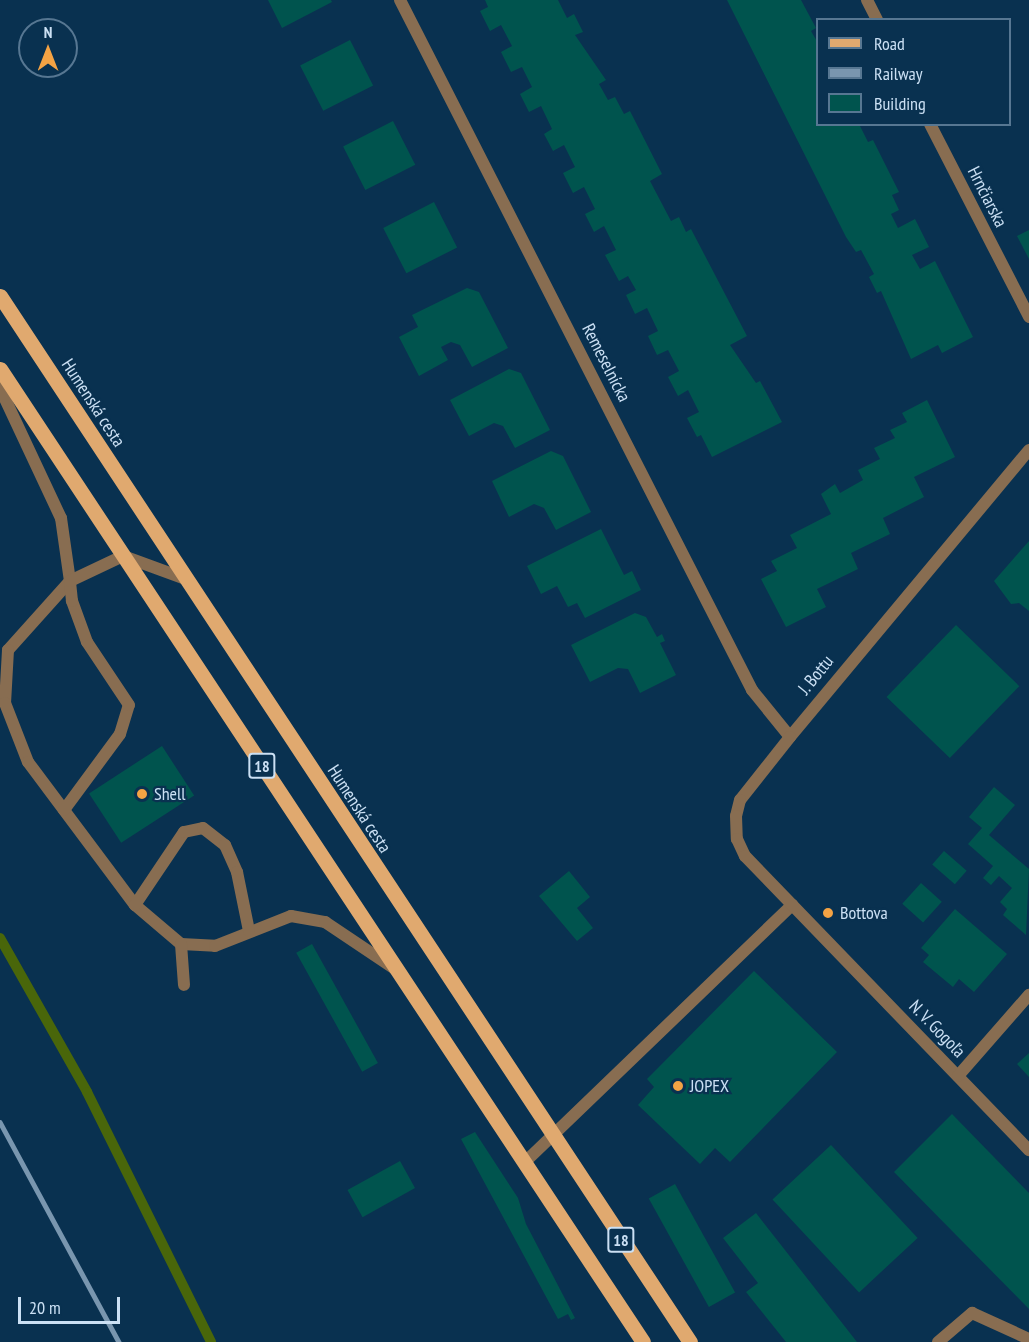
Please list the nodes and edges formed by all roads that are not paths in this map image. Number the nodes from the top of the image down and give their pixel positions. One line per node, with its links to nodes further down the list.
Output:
1 (400, 0): 13 (street, Remeselnícka)
2 (867, 0): 3 (street)
3 (876, 18)
4 (931, 126): 6 (street, Hrnčiarska)
5 (0, 296): 11 (main road, Humenská cesta / 18)
6 (1029, 317)
7 (0, 369): 10 (main road, 18)
8 (0, 388): 12 (street)
9 (1029, 450): 13 (street, J. Bottu)
10 (123, 556): 11 (street); 12 (street); 20 (main road, 18)
11 (183, 578): 24 (main road, Humenská cesta / 18)
12 (70, 580): 14 (street); 14 (street)
13 (790, 737): 16 (street, J. Bottu)
14 (64, 810): 15 (street)
15 (135, 905): 17 (street); 19 (street)
16 (792, 905): 18 (street, J. Bottu); 24 (street)
17 (249, 931): 19 (street); 20 (street)
18 (819, 932): 23 (street, N. V. Gogoľa)
19 (181, 944): 21 (street)
20 (399, 972): 26 (main road, 18)
21 (183, 985)
22 (1029, 995): 23 (street)
23 (958, 1076): 25 (street, N. V. Gogoľa)
24 (552, 1137): 26 (street); 29 (main road, Humenská cesta / 18)
25 (1029, 1150)
26 (525, 1161): 28 (main road, 18)
27 (1029, 1339): 30 (street)
28 (643, 1342)
29 (690, 1342)
30 (938, 1342)

